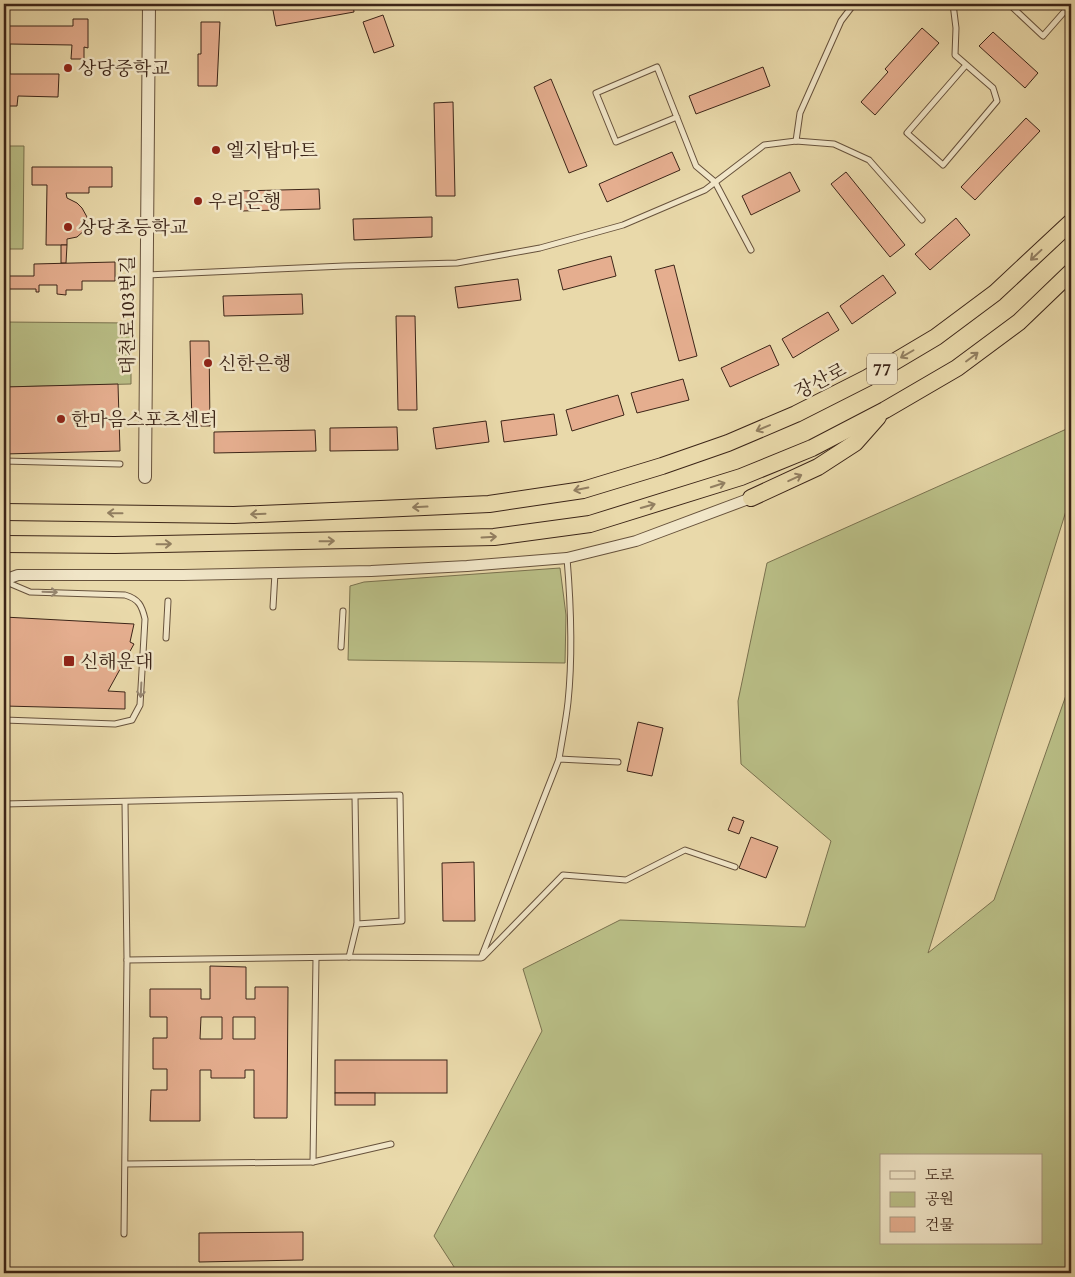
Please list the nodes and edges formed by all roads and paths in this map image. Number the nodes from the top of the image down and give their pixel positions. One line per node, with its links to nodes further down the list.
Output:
1 (149, 4): 14 (street, 대천로103번길)
2 (854, 4): 8 (lane)
3 (953, 4): 6 (lane)
4 (1011, 4): 5 (lane)
5 (1071, 4)
6 (966, 65): 6 (lane)
7 (677, 117): 7 (lane); 9 (lane)
8 (796, 141): 9 (lane); 10 (lane)
9 (715, 182): 12 (lane); 14 (lane)
10 (922, 220)
11 (1071, 222): 20 (highway, 장산로 / 77, one-way to 20)
12 (751, 250)
13 (1071, 272): 15 (highway, 77, one-way to 13)
14 (146, 275): 18 (street, 대천로103번길)
15 (885, 410): 19 (highway, one-way to 15); 21 (highway, 77, one-way to 15)
16 (4, 461): 17 (lane)
17 (120, 464)
18 (145, 477)
19 (751, 498): 22 (street)
20 (4, 512)
21 (4, 544)
22 (567, 558): 23 (street); 31 (lane)
23 (275, 573): 24 (street); 26 (lane)
24 (4, 580): 30 (lane, one-way to 30)
25 (168, 601): 28 (lane)
26 (273, 607)
27 (343, 611): 29 (lane)
28 (166, 638)
29 (341, 647)
30 (4, 720)
31 (559, 759): 32 (lane); 40 (lane)
32 (618, 762)
33 (355, 796): 34 (lane); 37 (lane); 37 (lane)
34 (125, 802): 35 (lane); 41 (lane)
35 (4, 804)
36 (735, 867): 40 (lane)
37 (357, 924): 39 (lane)
38 (316, 958): 39 (lane); 41 (lane); 43 (lane)
39 (349, 958): 40 (lane)
40 (481, 958)
41 (127, 960): 44 (lane)
42 (391, 1144): 43 (lane)
43 (313, 1162): 44 (lane)
44 (126, 1164): 45 (lane)
45 (124, 1234)

